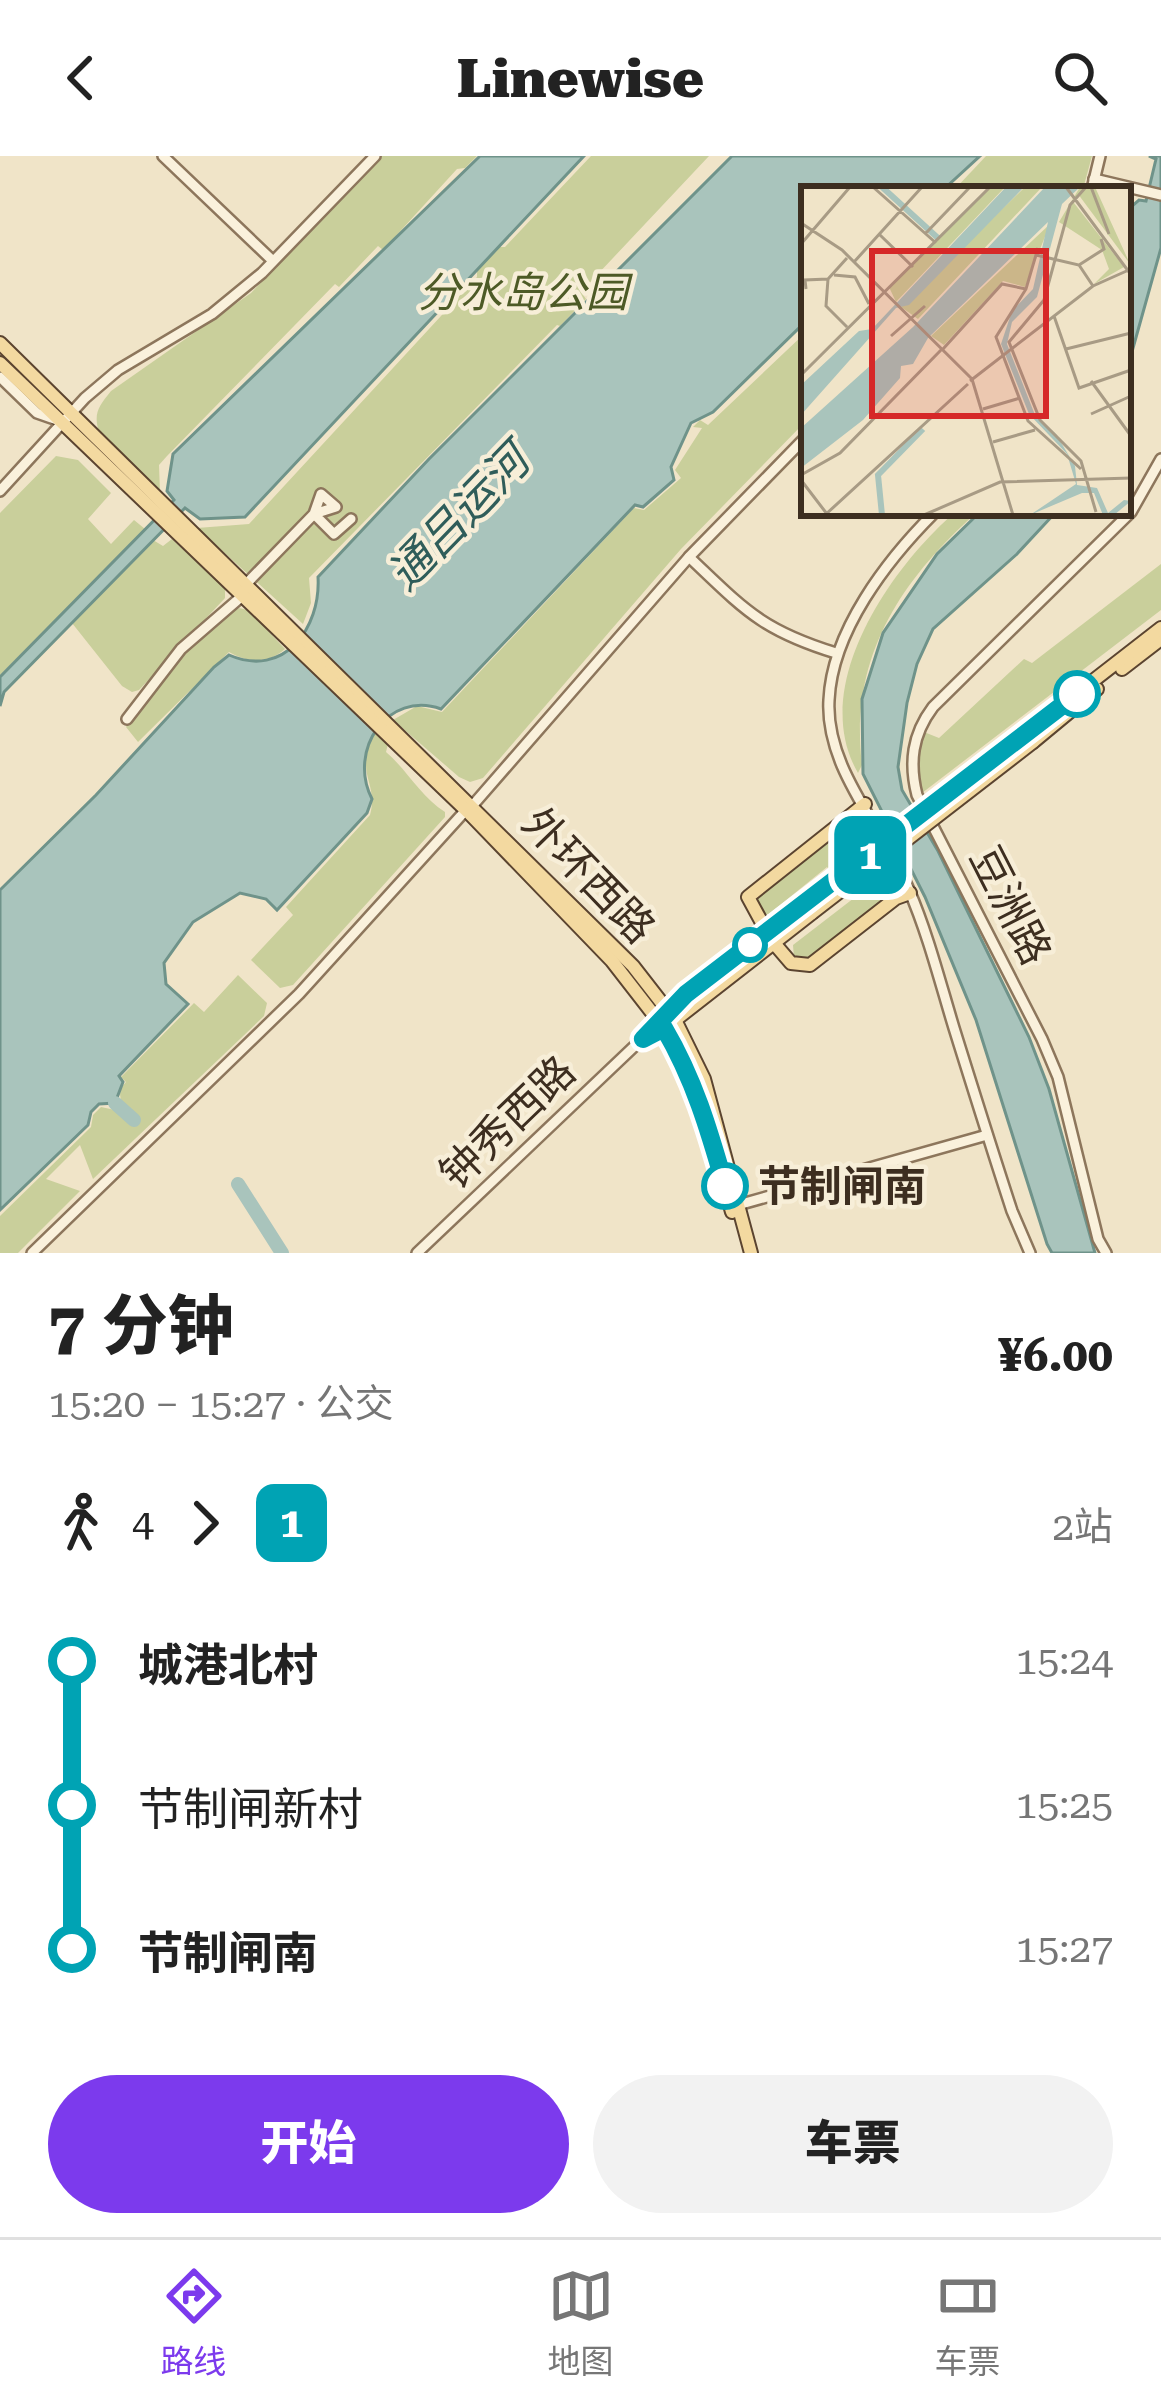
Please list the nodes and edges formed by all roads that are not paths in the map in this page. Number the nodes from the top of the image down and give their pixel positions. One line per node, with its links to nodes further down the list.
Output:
1 (164, 156): 7 (street)
2 (375, 156): 7 (street)
3 (1100, 156): 4 (street)
4 (1093, 184)
5 (1131, 190): 6 (street)
6 (1161, 195)
7 (273, 262): 11 (street)
8 (0, 343): 11 (main road)
9 (0, 363): 11 (main road)
10 (0, 377): 11 (street)
11 (64, 420): 14 (street); 20 (main road)
12 (801, 442): 19 (street)
13 (1161, 459): 15 (street, 豆洲路)
14 (0, 491)
15 (1131, 512)
16 (931, 516): 23 (street)
17 (1127, 516): 38 (street, 豆洲路)
18 (352, 519): 20 (street)
19 (689, 556): 23 (street); 27 (street)
20 (245, 592): 24 (street); 27 (main road, 外环西路)
21 (1161, 628): 25 (main road)
22 (1161, 639): 25 (main road)
23 (836, 653): 26 (street)
24 (127, 719)
25 (1030, 737): 29 (main road, bridge)
26 (865, 804): 28 (street); 29 (main road)
27 (470, 808): 30 (main road, 外环西路); 34 (street)
28 (910, 893): 29 (main road); 32 (street)
29 (770, 937): 30 (main road)
30 (666, 1019): 31 (main road); 33 (main road, 外环西路); 36 (main road, 外环西路)
31 (643, 1039): 35 (street, 钟秀西路)
32 (987, 1135): 33 (street); 37 (street)
33 (738, 1205): 36 (main road, 外环西路)
34 (32, 1253)
35 (417, 1253)
36 (747, 1253)
37 (1030, 1253)
38 (1106, 1253)

